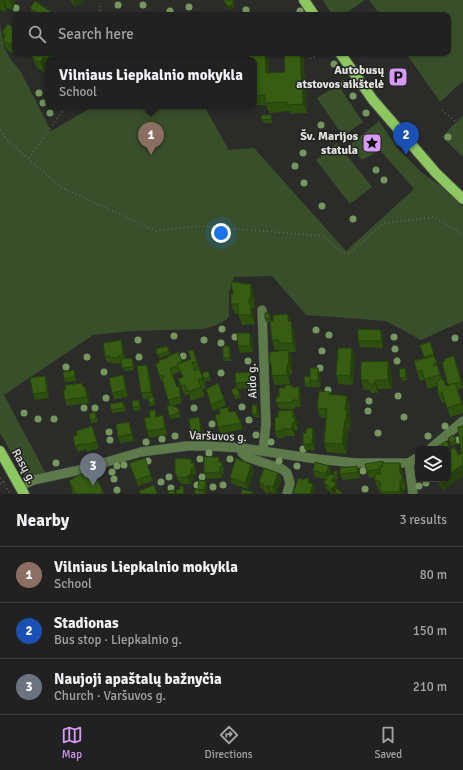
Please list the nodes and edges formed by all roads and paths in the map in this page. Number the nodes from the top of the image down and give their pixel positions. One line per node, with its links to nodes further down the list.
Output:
1 (304, 0): 4 (main road)
2 (101, 3): 3 (path)
3 (100, 12)
4 (312, 12)
5 (316, 56): 7 (path)
6 (342, 56): 13 (main road)
7 (310, 58)
8 (64, 109): 12 (path)
9 (442, 110): 10 (path)
10 (456, 122)
11 (0, 130): 12 (path)
12 (28, 159): 14 (path)
13 (463, 199)
14 (463, 234)
15 (262, 310): 19 (street, Aido g.)
16 (463, 421): 17 (street)
17 (434, 446)
18 (241, 448): 19 (street, Varšuvos g.); 24 (street, Varšuvos g.); 26 (street)
19 (263, 450): 22 (street, Varšuvos g.)
20 (0, 451): 24 (main road, Rasų g.)
21 (415, 459): 22 (street)
22 (409, 463): 27 (street)
23 (0, 478): 25 (path)
24 (22, 490)
25 (10, 494)
26 (287, 494)
27 (413, 494)

